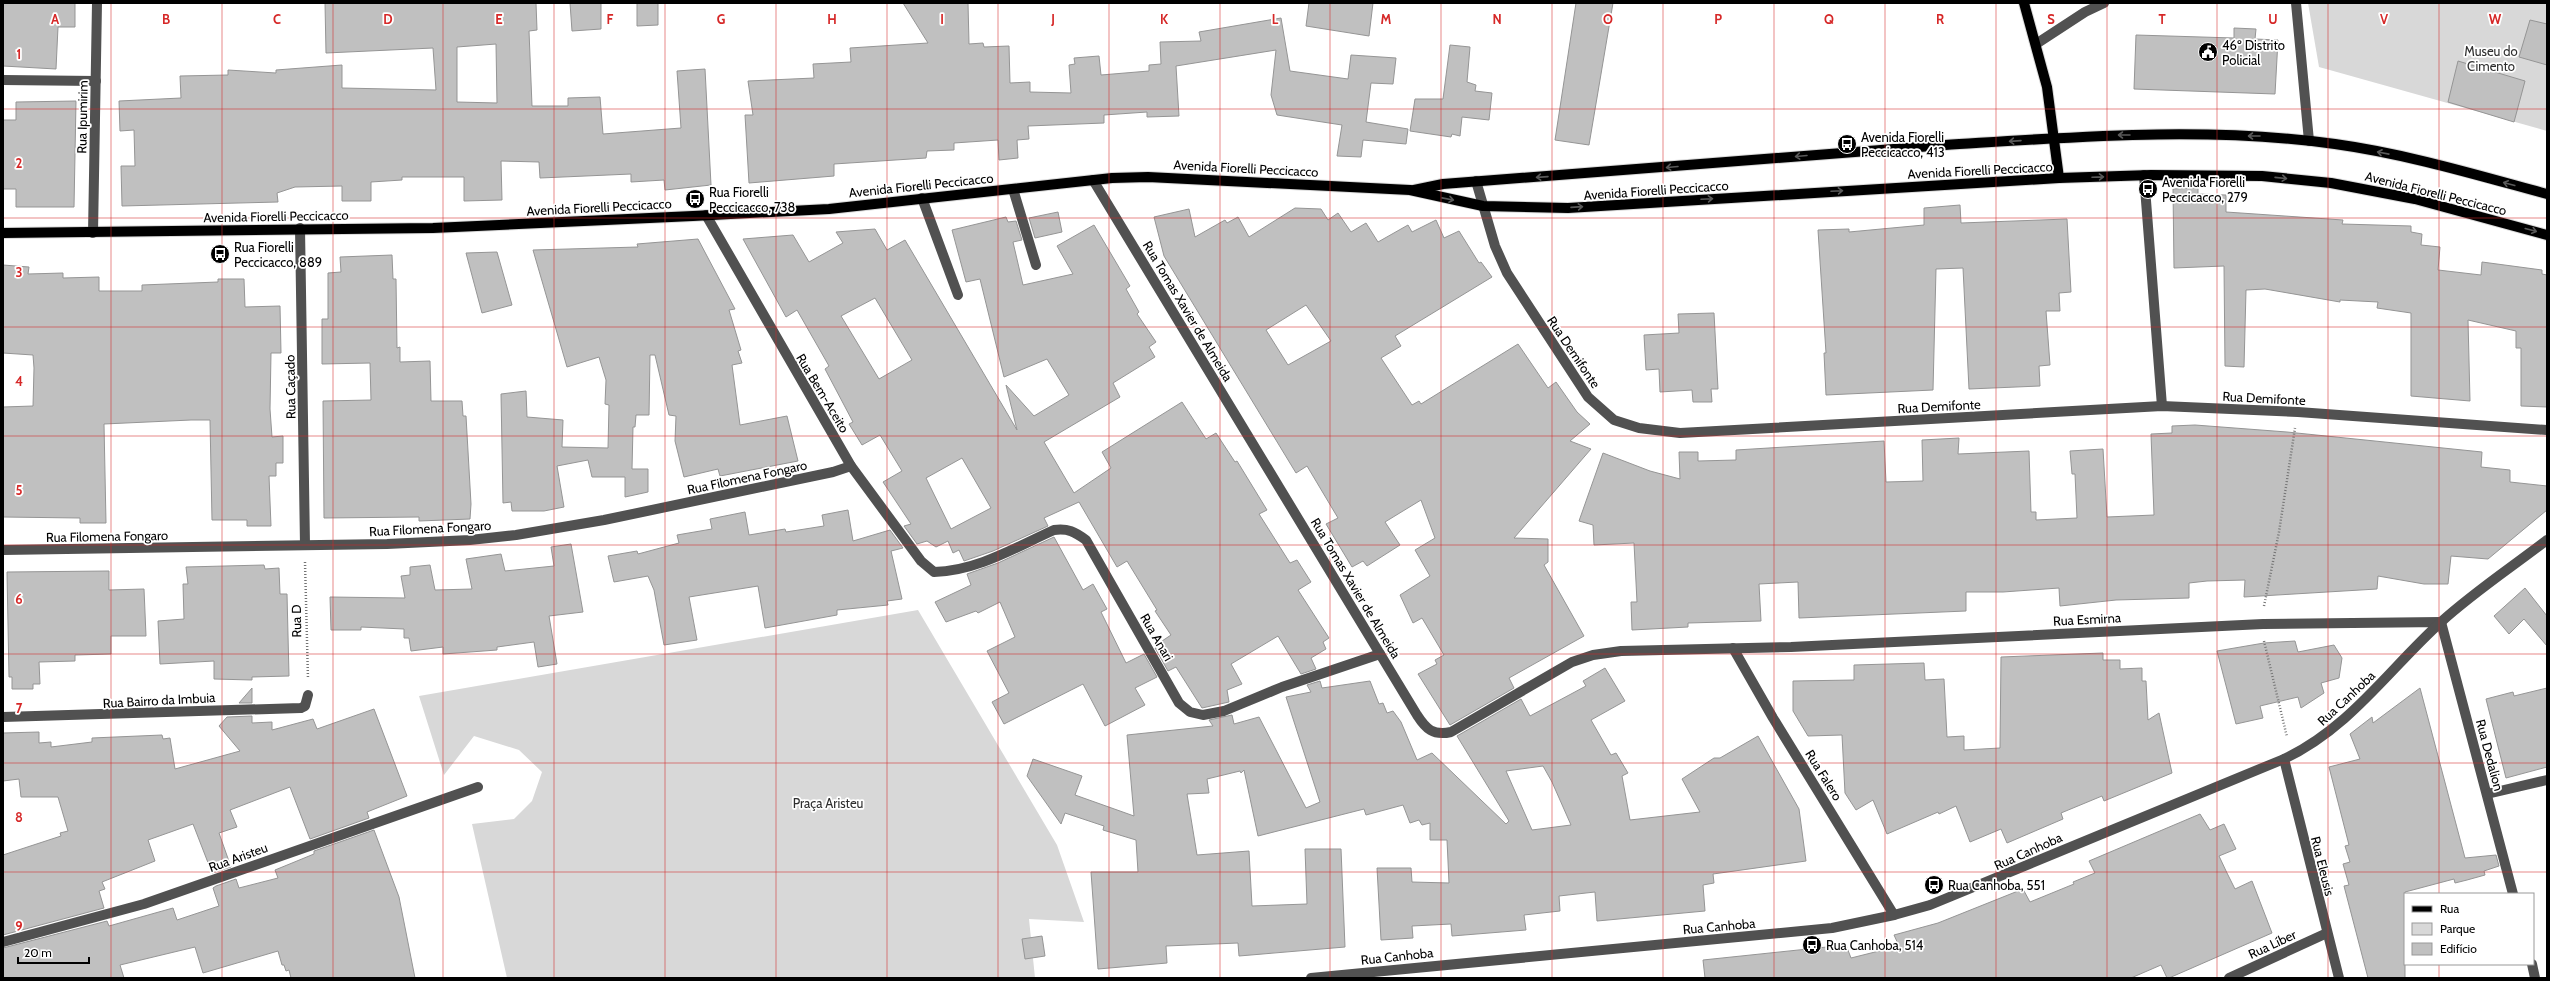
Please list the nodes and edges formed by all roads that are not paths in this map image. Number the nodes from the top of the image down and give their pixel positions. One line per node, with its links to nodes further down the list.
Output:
1 (97, 3): 7 (street, Rua Ipumirim)
2 (2024, 3): 5 (main road)
3 (2104, 3): 5 (street)
4 (2296, 3): 9 (street)
5 (2036, 44): 8 (main road)
6 (3, 80): 7 (street)
7 (96, 81): 21 (street, Rua Ipumirim)
8 (2054, 138): 9 (main road, Avenida Fiorelli Peccicacco, one-way to 8); 11 (main road); 13 (main road, Avenida Fiorelli Peccicacco, one-way to 13)
9 (2309, 141): 16 (main road, Avenida Fiorelli Peccicacco, one-way to 9)
10 (2144, 175): 11 (main road, Avenida Fiorelli Peccicacco, one-way to 10); 23 (main road, Avenida Fiorelli Peccicacco, one-way to 23); 26 (street)
11 (2059, 178): 18 (main road, Avenida Fiorelli Peccicacco, one-way to 11)
12 (1093, 180): 14 (main road, Avenida Fiorelli Peccicacco); 15 (main road, Avenida Fiorelli Peccicacco); 35 (street, Rua Tomas Xavier de Almeida)
13 (1476, 181): 15 (main road, Avenida Fiorelli Peccicacco); 18 (street, Rua Demifonte)
14 (1013, 188): 17 (main road, Avenida Fiorelli Peccicacco); 24 (street)
15 (1410, 190): 18 (main road, Avenida Fiorelli Peccicacco, one-way to 18)
16 (2547, 194)
17 (922, 198): 19 (main road, Avenida Fiorelli Peccicacco); 25 (street)
18 (1483, 206): 26 (street, Rua Demifonte)
19 (706, 215): 20 (main road, Avenida Fiorelli Peccicacco); 28 (street, Rua Bem-Aceito)
20 (300, 228): 21 (main road, Avenida Fiorelli Peccicacco); 30 (street, Rua Caçado)
21 (93, 232): 22 (main road, Avenida Fiorelli Peccicacco)
22 (3, 233)
23 (2547, 234)
24 (1036, 265)
25 (958, 295)
26 (2162, 406): 27 (street, Rua Demifonte)
27 (2547, 430)
28 (851, 466): 30 (street, Rua Filomena Fongaro); 32 (street, Rua Bem-Aceito)
29 (2547, 540): 33 (street, Rua Canhoba)
30 (305, 545): 31 (street, Rua Filomena Fongaro)
31 (3, 550)
32 (934, 572): 35 (street, Rua Anari)
33 (2441, 622): 34 (street, Rua Esmirna); 38 (street, Rua Canhoba); 41 (street, Rua Dedalion)
34 (1733, 648): 35 (street, Rua Tomas Xavier de Almeida); 43 (street, Rua Falero)
35 (1380, 654)
36 (308, 695): 37 (street, Rua Bairro da Imbuia)
37 (3, 717)
38 (2288, 757): 43 (street, Rua Canhoba); 44 (street, Rua Eleusis)
39 (2547, 780): 41 (street)
40 (478, 787): 45 (street, Rua Aristeu)
41 (2487, 794): 42 (street, Rua Dedalion)
42 (2514, 893)
43 (1894, 915): 47 (street, Rua Canhoba)
44 (2326, 933): 48 (street, Rua Líber); 49 (street, Rua Eleusis)
45 (3, 942)
46 (2532, 965): 50 (street)
47 (1311, 978)
48 (2229, 978)
49 (2339, 978)
50 (2535, 978)

